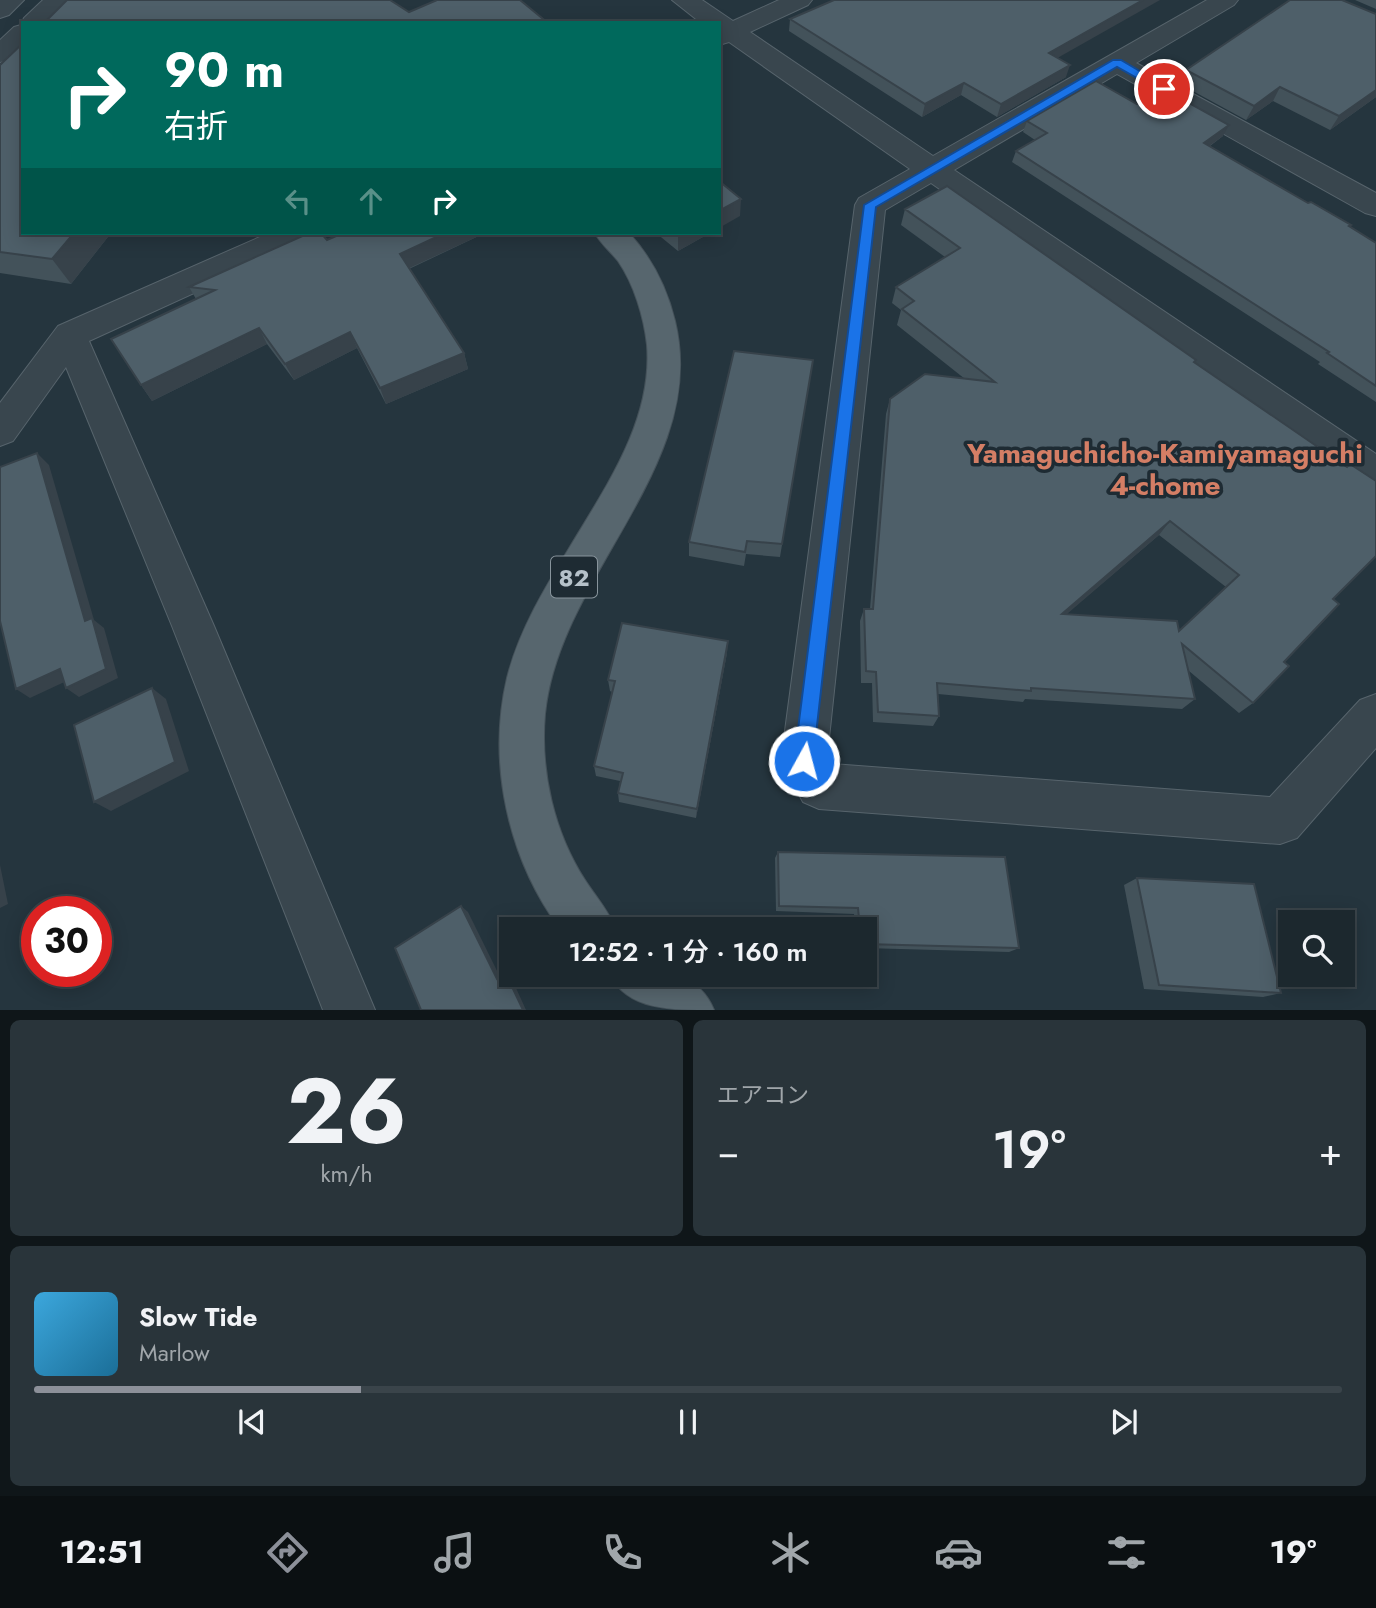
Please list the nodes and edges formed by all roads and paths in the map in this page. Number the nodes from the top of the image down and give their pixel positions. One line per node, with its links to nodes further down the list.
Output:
1 (11, 0): 6 (street)
2 (57, 0): 7 (street)
3 (685, 0): 8 (street)
4 (799, 0): 9 (street)
5 (1225, 0): 12 (street)
6 (0, 10)
7 (35, 21)
8 (713, 21)
9 (722, 28): 13 (street)
10 (21, 34): 11 (street)
11 (0, 54)
12 (1117, 63): 13 (street); 14 (street)
13 (932, 170): 19 (street); 20 (street)
14 (1376, 206)
15 (293, 235): 17 (street)
16 (612, 235): 21 (main road, 82)
17 (70, 335): 18 (street); 23 (street)
18 (0, 430)
19 (1376, 474)
20 (1376, 715)
21 (580, 917)
22 (650, 987): 24 (main road)
23 (349, 1010)
24 (688, 1010)

